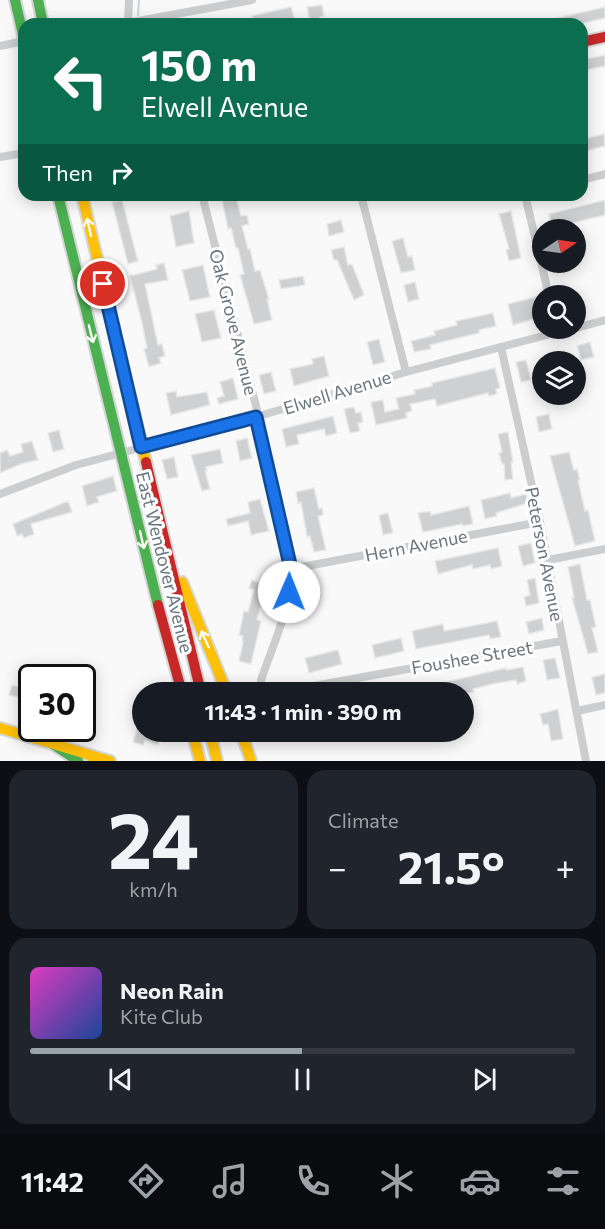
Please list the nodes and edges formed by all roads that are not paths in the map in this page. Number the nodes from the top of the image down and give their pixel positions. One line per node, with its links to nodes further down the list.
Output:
1 (15, 0): 5 (main road)
2 (38, 0): 6 (main road)
3 (129, 0): 7 (street)
4 (252, 0): 8 (street)
5 (19, 18)
6 (42, 18)
7 (126, 18)
8 (153, 18)
9 (605, 37): 10 (main road)
10 (588, 41)
11 (18, 42): 12 (street)
12 (0, 46)
13 (18, 154): 14 (street)
14 (0, 158)
15 (605, 174): 16 (street)
16 (588, 178)
17 (59, 201): 30 (main road, East Wendover Avenue, one-way to 30)
18 (83, 201): 29 (main road, East Wendover Avenue, one-way to 18)
19 (204, 201): 28 (street, Oak Grove Avenue)
20 (363, 201): 27 (street)
21 (526, 201): 22 (street)
22 (546, 285)
23 (605, 320): 24 (street, Elwell Avenue)
24 (586, 325)
25 (532, 338): 26 (street, Elwell Avenue)
26 (501, 347): 27 (street, Elwell Avenue); 33 (street, Peterson Avenue)
27 (406, 372): 28 (street, Elwell Avenue)
28 (256, 417): 29 (street, Elwell Avenue); 36 (street, Oak Grove Avenue)
29 (141, 447): 30 (street, Elwell Avenue); 32 (main road, East Wendover Avenue)
30 (121, 452): 31 (street, Elwell Avenue); 38 (main road, East Wendover Avenue, one-way to 38)
31 (0, 494)
32 (158, 521): 39 (main road, East Wendover Avenue); 40 (main road, one-way to 32)
33 (540, 522): 35 (street, Peterson Avenue); 36 (street, Hern Avenue)
34 (605, 549): 35 (street)
35 (548, 560): 37 (street, Peterson Avenue)
36 (291, 569): 41 (street, Oak Grove Avenue)
37 (562, 641): 42 (street, Foushee Street); 44 (street, Peterson Avenue)
38 (179, 682)
39 (198, 682)
40 (222, 682)
41 (261, 682)
42 (336, 682)
43 (605, 705): 44 (street)
44 (577, 711): 56 (street, Peterson Avenue)
45 (0, 728): 46 (main road)
46 (18, 733)
47 (50, 742): 51 (main road); 52 (main road)
48 (195, 742): 53 (main road)
49 (212, 742): 54 (main road)
50 (247, 742): 55 (main road)
51 (101, 760)
52 (78, 761)
53 (200, 761)
54 (217, 761)
55 (251, 761)
56 (586, 761)

